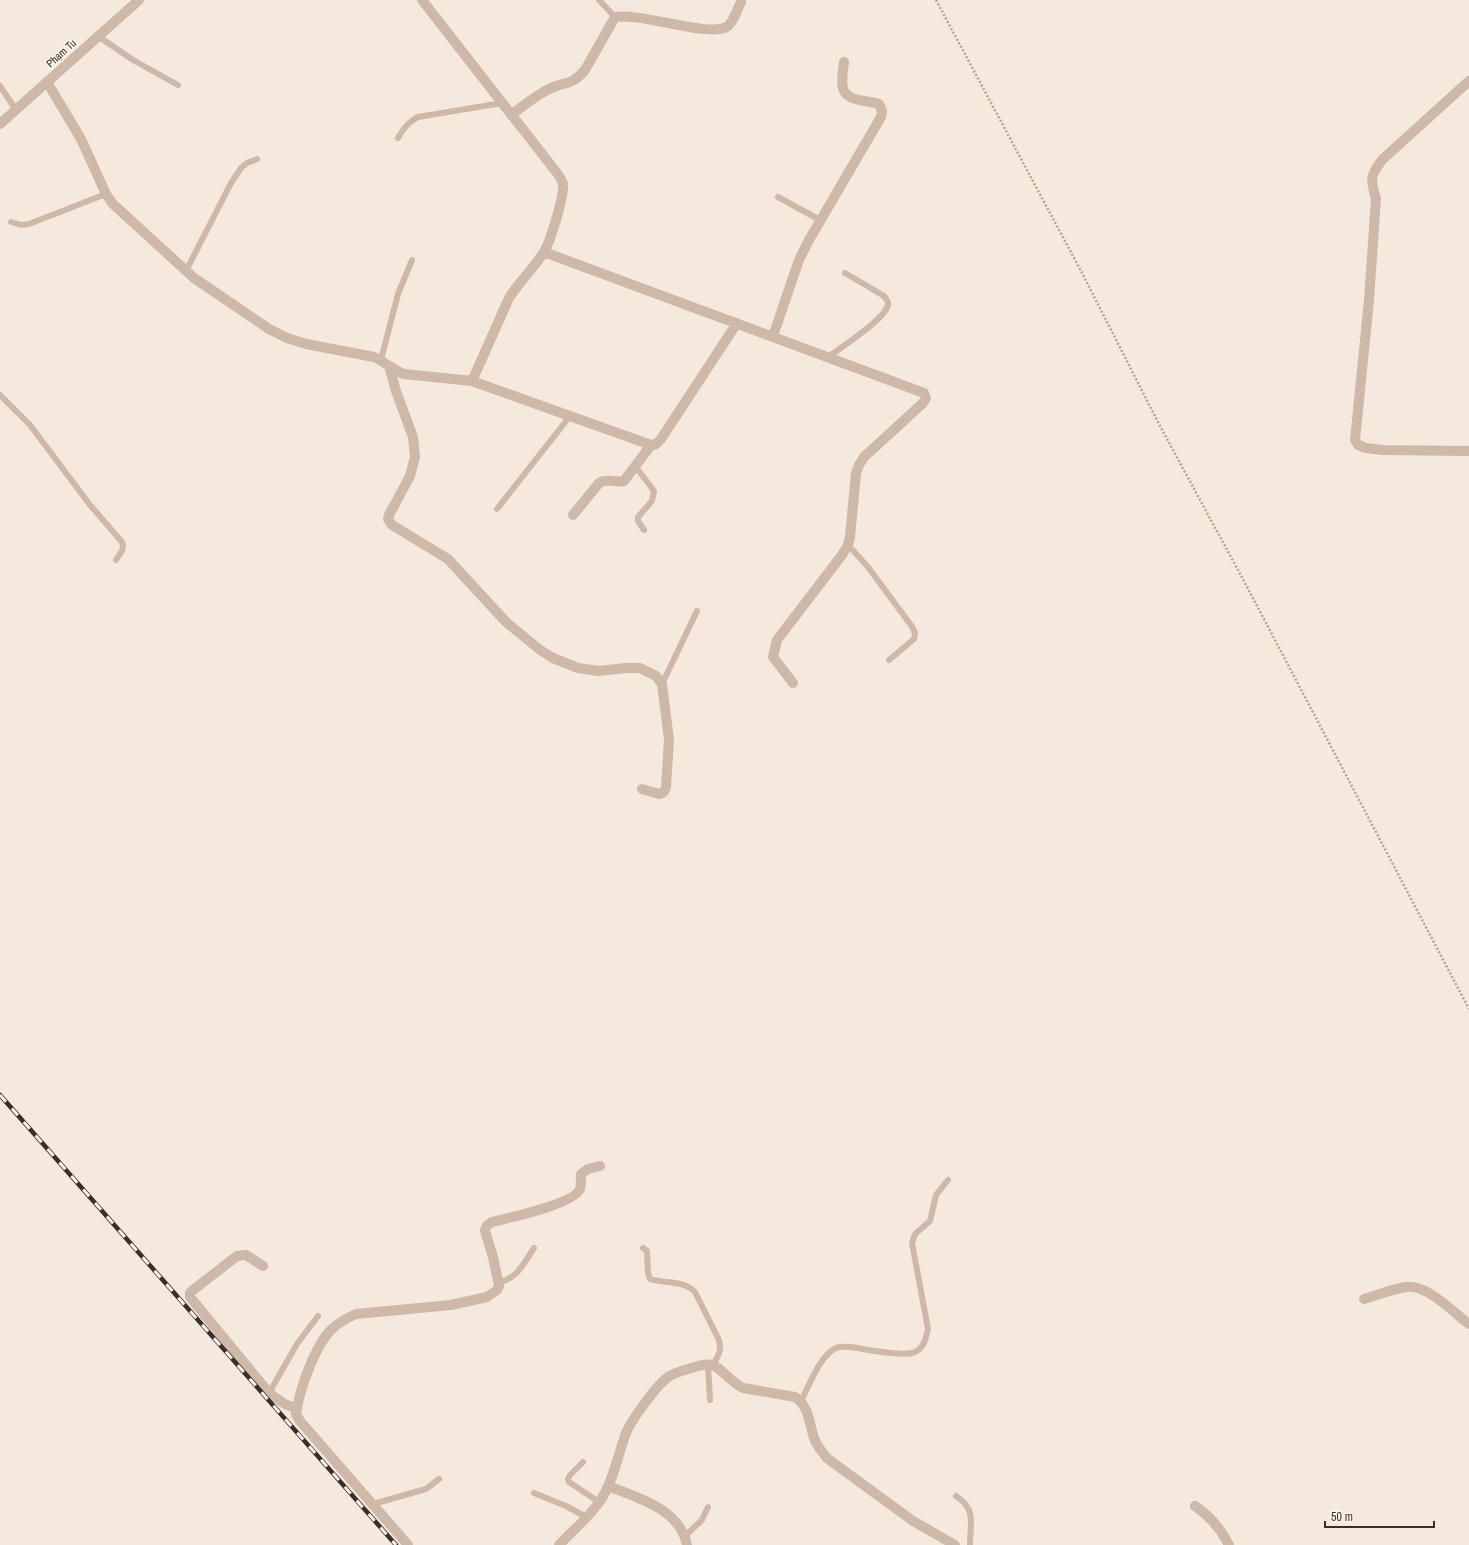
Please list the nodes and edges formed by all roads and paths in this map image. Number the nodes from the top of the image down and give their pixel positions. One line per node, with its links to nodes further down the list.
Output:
1 (139, 0): 7 (street, Phạm Tu)
2 (422, 0): 13 (street)
3 (599, 0): 6 (lane)
4 (936, 0): 47 (path)
5 (741, 2): 6 (street)
6 (615, 17): 15 (street)
7 (98, 36): 10 (street, Phạm Tu); 11 (lane)
8 (844, 62): 21 (street)
9 (1469, 81): 35 (street)
10 (47, 82): 14 (street, Phạm Tu); 19 (street)
11 (178, 85)
12 (0, 86): 14 (lane)
13 (502, 103): 15 (street); 17 (lane)
14 (16, 110): 16 (street, Phạm Tu)
15 (511, 115): 23 (street)
16 (0, 124)
17 (398, 138)
18 (257, 160): 25 (lane)
19 (106, 194): 22 (lane); 25 (street)
20 (778, 197): 21 (lane)
21 (820, 220): 28 (street)
22 (12, 222)
23 (544, 252): 27 (street); 31 (street)
24 (412, 260): 30 (lane)
25 (186, 271): 30 (street)
26 (845, 273): 29 (lane)
27 (737, 323): 28 (street); 34 (street)
28 (772, 336): 29 (street)
29 (828, 357): 40 (street)
30 (385, 363): 31 (street); 45 (street)
31 (472, 381): 33 (street)
32 (0, 396): 41 (lane)
33 (570, 416): 34 (street); 37 (lane)
34 (651, 445): 36 (street)
35 (1469, 451)
36 (636, 467): 38 (street); 39 (lane)
37 (497, 509)
38 (573, 516)
39 (644, 530)
40 (848, 545): 43 (lane); 44 (street)
41 (116, 560)
42 (697, 611): 45 (lane)
43 (889, 660)
44 (793, 683)
45 (662, 684): 46 (street)
46 (642, 789)
47 (1469, 1009)
48 (600, 1166): 53 (street)
49 (948, 1180): 60 (lane)
50 (534, 1248): 53 (lane)
51 (643, 1248): 57 (lane)
52 (263, 1266): 58 (street)
53 (498, 1283): 61 (street)
54 (1364, 1299): 56 (street)
55 (318, 1316): 58 (lane)
56 (1469, 1324)
57 (710, 1365): 59 (lane); 60 (street); 64 (street)
58 (269, 1393): 61 (street)
59 (710, 1400)
60 (801, 1401): 75 (street)
61 (297, 1408): 68 (street)
62 (583, 1462): 67 (lane)
63 (439, 1479): 68 (lane)
64 (608, 1486): 67 (street); 72 (street)
65 (534, 1493): 71 (lane)
66 (956, 1496): 76 (lane)
67 (599, 1502): 71 (street)
68 (373, 1504): 73 (street)
69 (1195, 1506): 77 (street)
70 (708, 1507): 72 (lane)
71 (586, 1517): 74 (street)
72 (686, 1540)
73 (408, 1545)
74 (559, 1545)
75 (955, 1545)
76 (970, 1545)
77 (1229, 1545)

